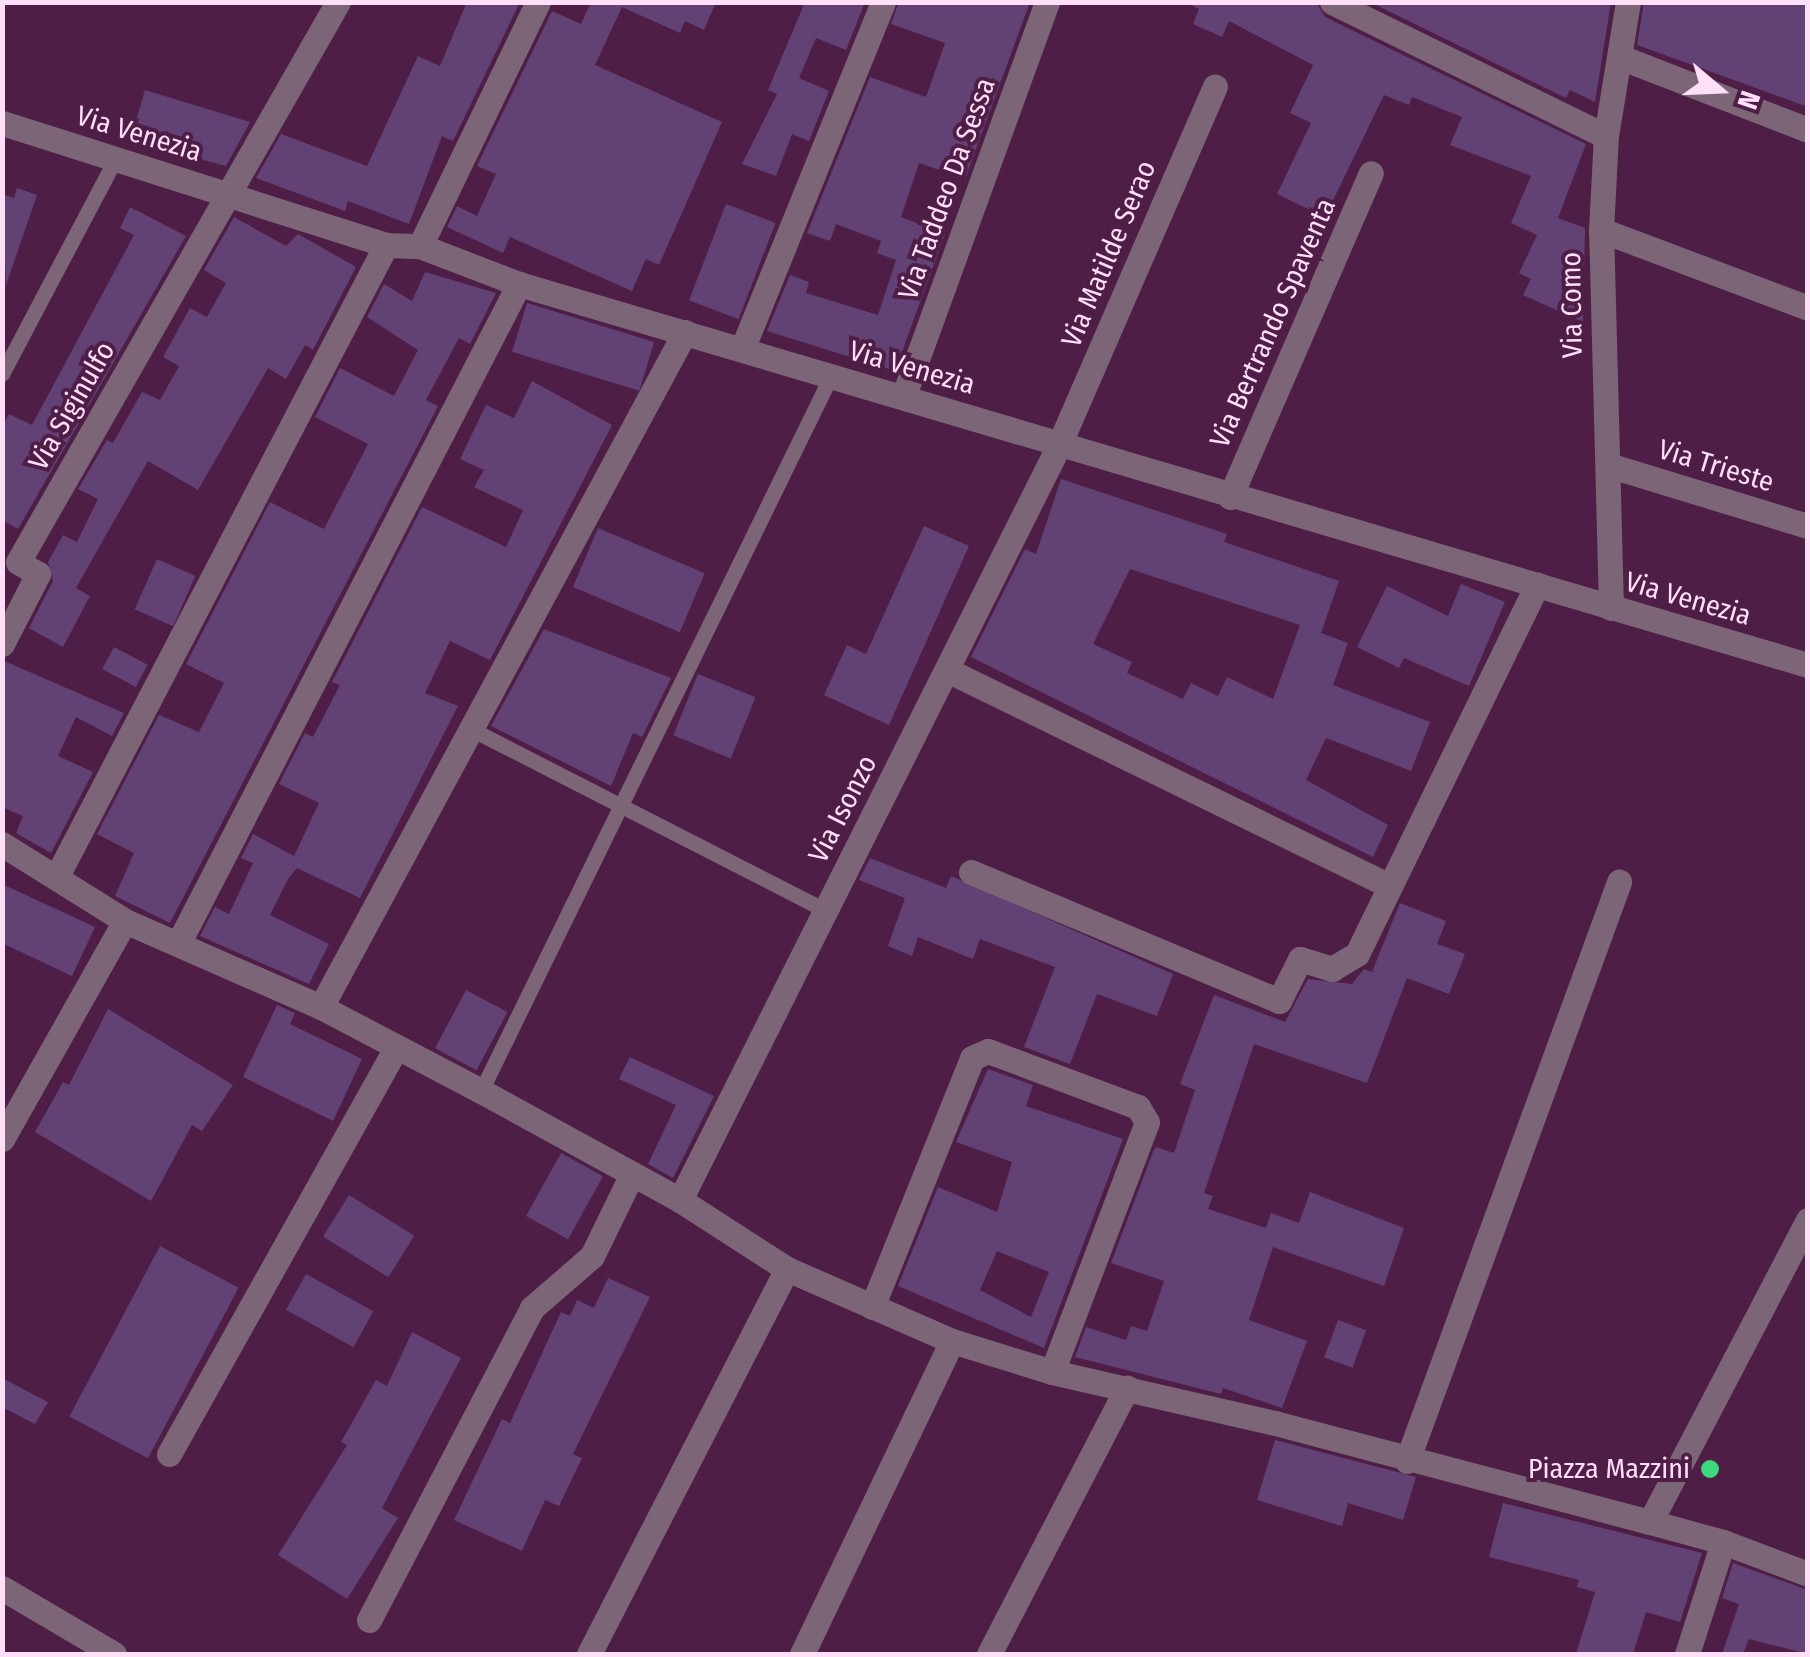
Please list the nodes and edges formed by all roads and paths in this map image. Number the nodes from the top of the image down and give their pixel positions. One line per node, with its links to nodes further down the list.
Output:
1 (338, 2): 14 (street)
2 (538, 2): 17 (street)
3 (883, 2): 21 (street)
4 (1047, 2): 24 (street, Via Taddeo Da Sessa)
5 (1332, 2): 11 (street)
6 (1628, 2): 7 (street, Via Como)
7 (1620, 57): 10 (street); 11 (street, Via Como)
8 (1215, 86): 25 (street, Via Matilde Serao)
9 (2, 123): 12 (street, Via Venezia)
10 (1808, 130)
11 (1606, 136): 15 (street, Via Como)
12 (116, 158): 14 (street, Via Venezia); 22 (lane)
13 (1371, 173): 27 (street, Via Bertrando Spaventa)
14 (228, 192): 16 (street, Via Venezia); 31 (street, Via Siginulfo)
15 (1601, 230): 19 (street); 26 (street, Via Como)
16 (386, 245): 17 (street, Via Venezia); 38 (street)
17 (420, 246): 18 (street, Via Venezia)
18 (519, 284): 20 (street, Via Venezia); 43 (street)
19 (1808, 308)
20 (684, 332): 21 (street, Via Venezia); 34 (street)
21 (744, 346): 23 (street, Via Venezia)
22 (2, 374)
23 (831, 376): 24 (street, Via Venezia); 35 (lane)
24 (904, 395): 25 (street, Via Venezia)
25 (1059, 445): 27 (street, Via Venezia); 33 (street, Via Isonzo)
26 (1608, 465): 28 (street, Via Trieste); 30 (street, Via Como)
27 (1230, 497): 29 (street, Via Venezia)
28 (1808, 526)
29 (1537, 585): 30 (street, Via Venezia); 40 (street)
30 (1611, 608): 32 (street, Via Venezia)
31 (2, 644)
32 (1808, 665)
33 (946, 670): 40 (street); 41 (street, Via Isonzo)
34 (471, 729): 35 (lane); 44 (street)
35 (620, 807): 41 (lane); 46 (lane)
36 (2, 844): 38 (street)
37 (971, 872): 40 (street)
38 (57, 876): 42 (street)
39 (1619, 882): 57 (street)
40 (1390, 886)
41 (826, 911): 49 (street, Via Isonzo)
42 (125, 921): 43 (street); 47 (street)
43 (178, 944): 44 (street)
44 (321, 1008): 45 (street)
45 (396, 1048): 46 (street); 56 (street)
46 (482, 1091): 48 (street)
47 (2, 1139)
48 (632, 1174): 49 (street); 62 (street)
49 (680, 1200): 51 (street)
50 (1808, 1220): 58 (street)
51 (787, 1268): 52 (street); 64 (street)
52 (872, 1307): 53 (street); 54 (street)
53 (952, 1341): 54 (street); 65 (street)
54 (1052, 1372): 55 (street)
55 (1127, 1388): 57 (street); 66 (street)
56 (169, 1454)
57 (1407, 1461): 58 (street)
58 (1650, 1522): 59 (street)
59 (1723, 1542): 60 (street); 67 (street)
60 (1808, 1574)
61 (2, 1588): 63 (street)
62 (370, 1620)
63 (114, 1654)
64 (589, 1654)
65 (802, 1654)
66 (989, 1654)
67 (1687, 1654)

